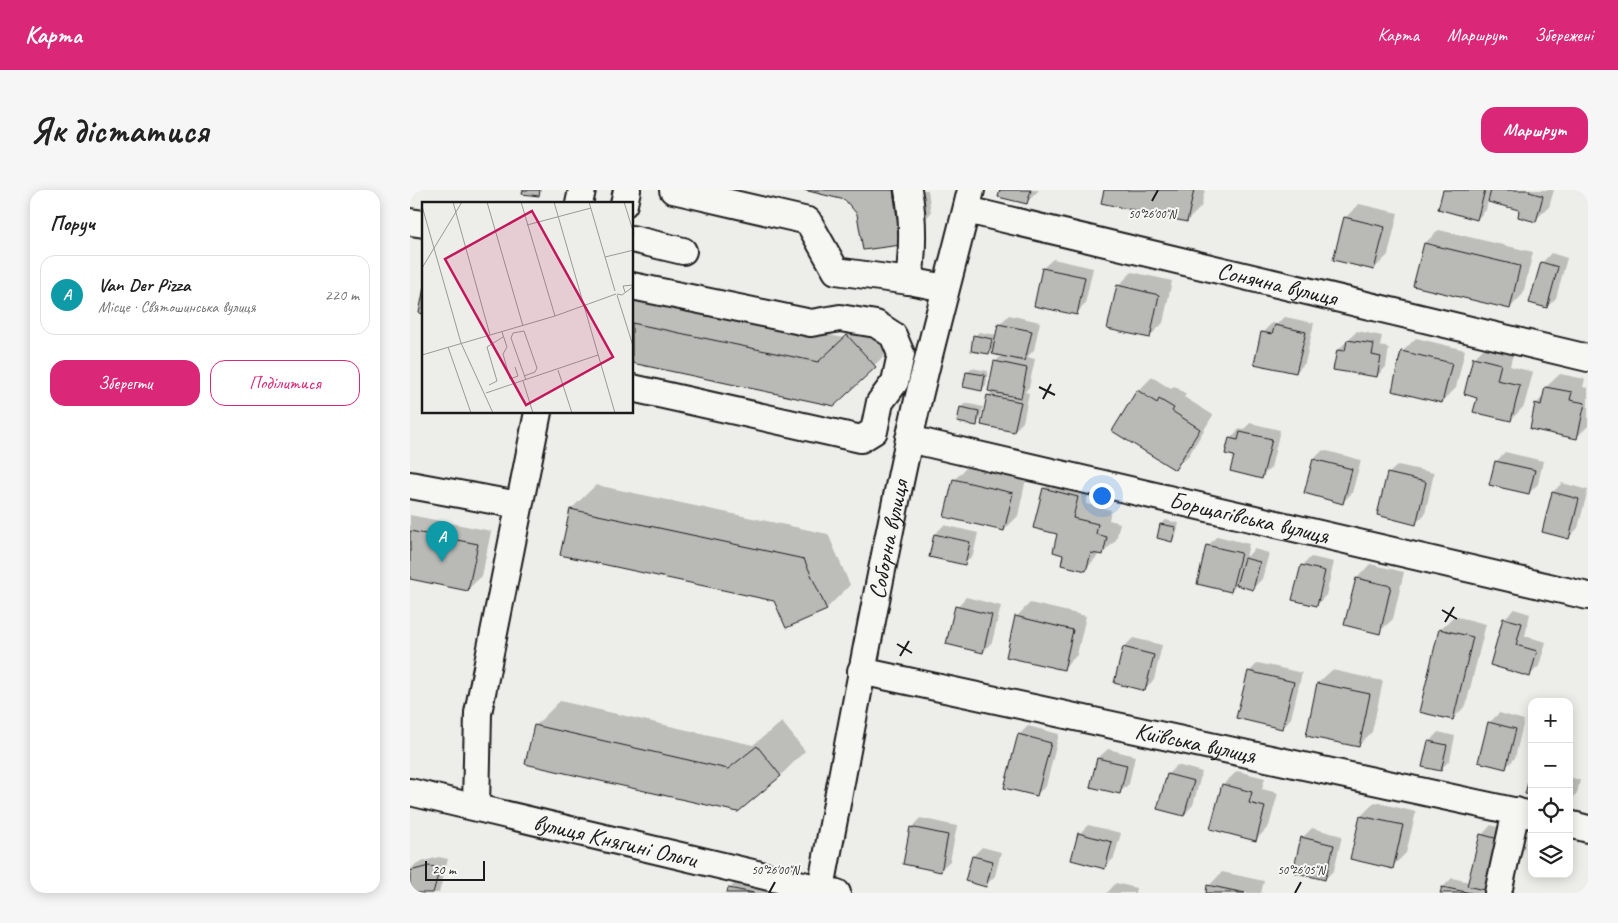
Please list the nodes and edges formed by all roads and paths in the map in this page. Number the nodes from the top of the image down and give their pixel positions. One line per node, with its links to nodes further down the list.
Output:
1 (672, 190): 6 (street)
2 (908, 190): 6 (street)
3 (969, 200): 8 (street, Соборна вулиця); 9 (street, Сонячна вулиця)
4 (634, 239): 5 (street)
5 (683, 251)
6 (909, 281): 8 (street)
7 (634, 286): 10 (street)
8 (945, 288): 12 (street, Соборна вулиця)
9 (1588, 358)
10 (634, 388)
11 (538, 414): 14 (street)
12 (909, 439): 15 (street, Борщагівська вулиця); 16 (street, Соборна вулиця)
13 (410, 486): 14 (street)
14 (519, 505): 18 (street)
15 (1588, 596)
16 (861, 671): 19 (street, Київська вулиця); 22 (street, Соборна вулиця)
17 (410, 792): 18 (street, вулиця Княгині Ольги)
18 (476, 806): 22 (street, вулиця Княгині Ольги)
19 (1524, 813): 23 (street)
20 (1573, 825): 21 (street)
21 (1588, 829)
22 (826, 892)
23 (1498, 893)

